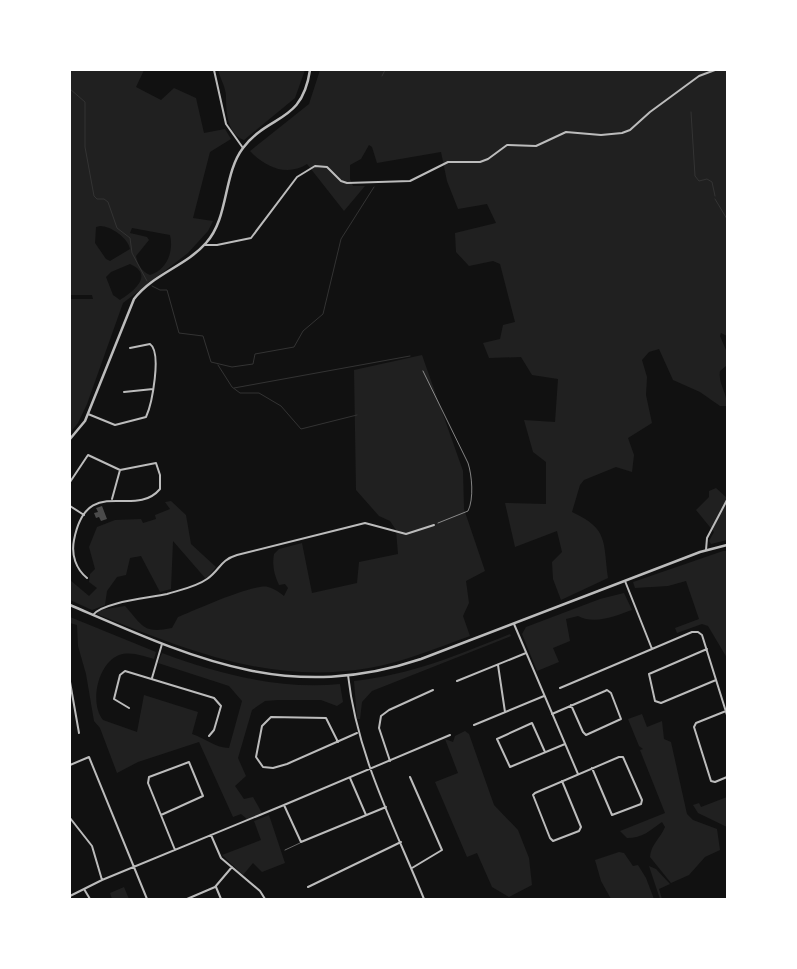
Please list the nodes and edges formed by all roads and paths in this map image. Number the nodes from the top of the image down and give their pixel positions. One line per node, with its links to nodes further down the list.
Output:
1 (214, 70): 4 (street)
2 (310, 70): 4 (street)
3 (715, 70): 5 (street)
4 (243, 148): 5 (street)
5 (205, 245): 10 (street)
6 (130, 348): 8 (street)
7 (423, 371): 18 (path)
8 (152, 389): 9 (street); 10 (street)
9 (124, 392)
10 (88, 414): 11 (street)
11 (70, 439)
12 (120, 470): 13 (street); 14 (street); 14 (street)
13 (70, 482)
14 (112, 500): 17 (street)
15 (727, 500): 20 (street)
16 (70, 506): 17 (street)
17 (84, 515): 21 (street)
18 (434, 525): 24 (street)
19 (727, 545): 20 (street)
20 (706, 550): 22 (street)
21 (87, 578)
22 (625, 581): 25 (street); 27 (street)
23 (70, 605): 24 (street)
24 (93, 615): 26 (street)
25 (514, 624): 29 (street); 31 (street)
26 (162, 644): 31 (street); 32 (street)
27 (652, 649): 28 (street); 36 (street)
28 (707, 649): 34 (street); 34 (street)
29 (526, 653): 30 (street); 38 (street)
30 (498, 665): 33 (street); 42 (street)
31 (348, 675): 47 (street)
32 (152, 679): 40 (street); 49 (street)
33 (457, 680)
34 (716, 680): 41 (street)
35 (70, 682): 46 (street)
36 (560, 688)
37 (433, 690): 53 (street)
38 (544, 696): 42 (street); 43 (street)
39 (571, 705): 39 (street); 43 (street)
40 (129, 708)
41 (726, 711): 44 (street); 59 (street)
42 (505, 712): 45 (street)
43 (552, 714): 51 (street)
44 (727, 715)
45 (474, 726)
46 (79, 733)
47 (358, 734): 50 (street); 56 (street)
48 (450, 735): 53 (street)
49 (209, 736)
50 (338, 742): 50 (street)
51 (565, 744): 52 (street); 57 (street)
52 (546, 752): 52 (street)
53 (390, 761): 56 (street)
54 (70, 765): 72 (street)
55 (592, 768): 55 (street); 57 (street)
56 (370, 769): 60 (street); 63 (street)
57 (578, 774): 61 (street)
58 (410, 777): 74 (street)
59 (727, 777)
60 (350, 778): 62 (street); 65 (street)
61 (562, 781): 61 (street)
62 (284, 805): 67 (street); 68 (street)
63 (386, 807): 65 (street); 69 (street)
64 (161, 815): 64 (street); 70 (street)
65 (366, 815): 68 (street)
66 (70, 818): 75 (street)
67 (211, 835): 70 (street); 73 (street)
68 (301, 842): 71 (lane)
69 (400, 842): 74 (street); 77 (street)
70 (175, 850): 72 (street)
71 (285, 850)
72 (134, 867): 75 (street); 81 (street)
73 (232, 868): 76 (street); 84 (street)
74 (412, 868): 85 (street)
75 (102, 880): 78 (street)
76 (215, 887): 82 (street); 83 (street)
77 (308, 887)
78 (84, 889): 79 (street); 80 (street)
79 (70, 896)
80 (90, 899)
81 (147, 899)
82 (187, 899)
83 (220, 899)
84 (265, 899)
85 (424, 899)

